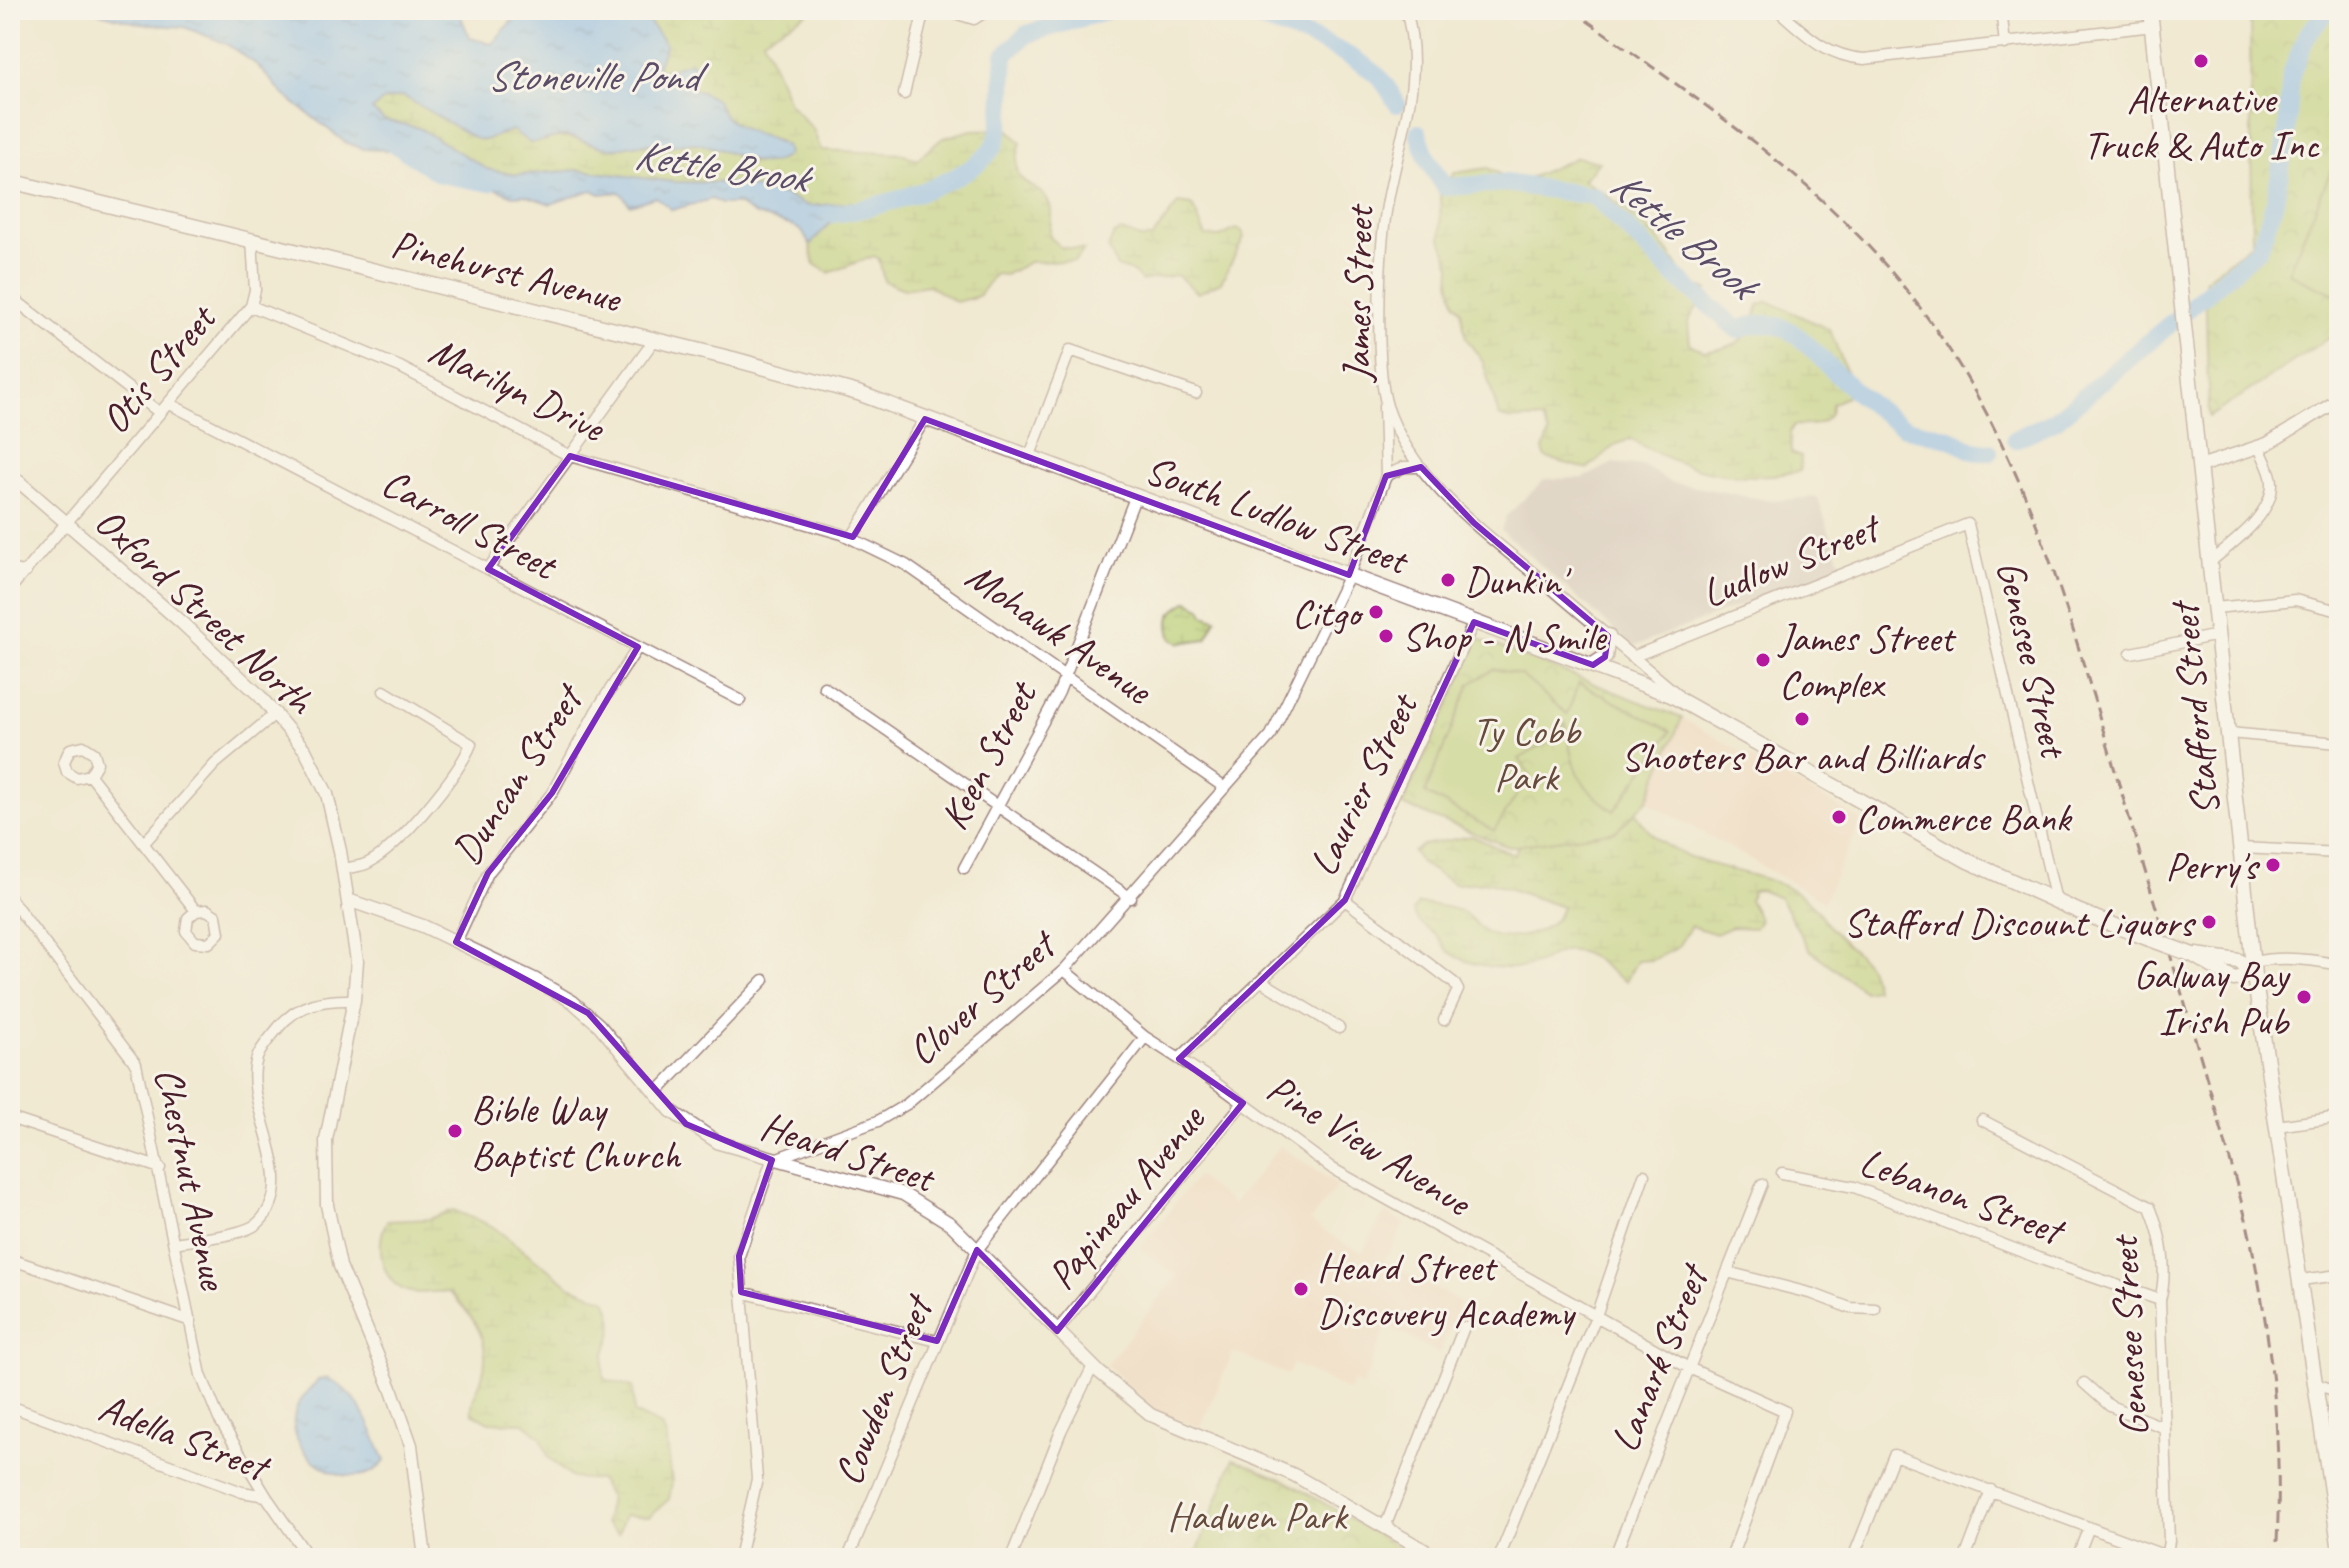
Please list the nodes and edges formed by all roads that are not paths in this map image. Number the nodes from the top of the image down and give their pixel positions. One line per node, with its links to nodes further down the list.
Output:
1 (924, 10): 10 (street)
2 (945, 10): 3 (street)
3 (988, 10)
4 (1406, 10): 16 (street, James Street)
5 (1778, 10): 9 (street)
6 (2001, 10): 9 (street)
7 (2150, 10): 8 (main road, Stafford Street)
8 (2153, 26): 9 (street); 26 (main road, Stafford Street)
9 (2005, 44)
10 (904, 94)
11 (10, 181): 12 (main road, Pinehurst Avenue)
12 (252, 239): 14 (street, Otis Street); 15 (main road, Pinehurst Avenue)
13 (10, 296): 20 (street)
14 (251, 306): 19 (street, Otis Street); 24 (street, Marilyn Drive)
15 (655, 339): 21 (main road, Pinehurst Avenue); 24 (street)
16 (1383, 388): 27 (street, James Street); 29 (street, Clover Street)
17 (1196, 393): 25 (street)
18 (2339, 400): 23 (street)
19 (168, 403): 20 (street, Otis Street); 35 (street, Carroll Street)
20 (160, 413): 31 (street, Otis Street)
21 (925, 419): 22 (main road, Pinehurst Avenue); 33 (street)
22 (981, 440): 25 (main road, South Ludlow Street)
23 (2259, 447): 26 (street); 34 (street)
24 (570, 456): 33 (street, Marilyn Drive); 35 (street)
25 (1029, 458): 30 (main road, South Ludlow Street)
26 (2200, 466): 34 (main road, Stafford Street)
27 (1421, 467): 29 (street); 44 (street, James Street)
28 (10, 474): 31 (street, Oxford Street North)
29 (1386, 476): 38 (street, Clover Street)
30 (1136, 495): 38 (main road, South Ludlow Street); 49 (street, Keen Street)
31 (68, 524): 37 (street, Otis Street); 54 (street, Oxford Street North)
32 (1968, 524): 47 (street, Ludlow Street); 68 (street, Genesee Street)
33 (852, 537): 49 (street, Mohawk Avenue)
34 (2210, 562): 40 (main road, Stafford Street)
35 (488, 569): 45 (street, Carroll Street)
36 (10, 570): 37 (street)
37 (26, 572): 39 (street, Otis Street)
38 (1349, 575): 42 (main road, South Ludlow Street); 58 (street, Clover Street)
39 (10, 589)
40 (2215, 608): 41 (street); 43 (main road, Stafford Street)
41 (2339, 611)
42 (1474, 622): 48 (main road, South Ludlow Street); 67 (street, Laurier Street)
43 (2218, 635): 46 (street); 55 (main road, Stafford Street)
44 (1608, 636): 47 (street, James Street); 48 (main road)
45 (638, 647): 52 (street, Carroll Street); 71 (street, Duncan Street)
46 (2131, 653)
47 (1632, 657): 53 (street, James Street)
48 (1593, 665): 53 (main road, South Ludlow Street)
49 (1066, 676): 58 (street, Mohawk Avenue); 59 (street, Keen Street)
50 (824, 687): 59 (street)
51 (384, 691): 64 (street)
52 (740, 700)
53 (1686, 702): 68 (main road, James Street)
54 (276, 713): 60 (street); 64 (street, Oxford Street North)
55 (2229, 733): 56 (street); 61 (main road, Stafford Street)
56 (2339, 743)
57 (90, 775): 60 (street)
58 (1225, 788): 65 (street, Clover Street)
59 (997, 806): 63 (street, Keen Street); 65 (street)
60 (144, 843): 70 (street)
61 (2241, 848): 62 (street); 73 (main road, Stafford Street)
62 (2339, 853)
63 (964, 868)
64 (343, 869): 66 (street, Oxford Street North)
65 (1131, 898): 74 (street, Clover Street)
66 (348, 900): 71 (street, Heard Street); 77 (street, Oxford Street North)
67 (1345, 900): 76 (street, Laurier Street); 78 (street)
68 (2056, 901): 73 (main road, James Street, bridge)
69 (11, 902): 89 (street, Chestnut Avenue)
70 (196, 911)
71 (456, 942): 82 (street, Heard Street)
72 (2339, 965): 73 (street)
73 (2253, 968): 87 (main road, Stafford Street)
74 (1064, 970): 80 (street, Pine View Avenue); 88 (street, Clover Street)
75 (764, 980): 82 (street)
76 (1261, 981): 79 (street); 81 (street, Laurier Street)
77 (354, 1000): 93 (street); 122 (street, Oxford Street North)
78 (1444, 1020)
79 (1339, 1028)
80 (1145, 1037): 81 (street, Pine View Avenue); 94 (street, Cowden Street)
81 (1179, 1059): 83 (street, Pine View Avenue)
82 (656, 1093): 88 (street, Heard Street)
83 (1243, 1103): 102 (street, Pine View Avenue); 105 (street, Papineau Avenue)
84 (2339, 1117): 87 (street)
85 (10, 1118): 89 (street)
86 (1982, 1120): 100 (street, Genesee Street)
87 (2277, 1126): 98 (main road, Stafford Street)
88 (772, 1160): 94 (street, Heard Street); 99 (street)
89 (160, 1168): 93 (street, Chestnut Avenue)
90 (1782, 1173): 100 (street, Lebanon Street)
91 (1644, 1175): 102 (street)
92 (1762, 1184): 96 (street, Lanark Street)
93 (175, 1243): 103 (street, Chestnut Avenue)
94 (977, 1250): 105 (street, Heard Street); 106 (street, Cowden Street)
95 (10, 1259): 103 (street)
96 (1727, 1272): 101 (street); 108 (street, Lanark Street)
97 (2339, 1275): 98 (street)
98 (2301, 1280): 110 (main road, Stafford Street)
99 (741, 1292): 106 (street); 123 (street)
100 (2160, 1300): 113 (street, Genesee Street)
101 (1875, 1309)
102 (1596, 1316): 108 (street, Pine View Avenue); 127 (street)
103 (191, 1321): 116 (street, Chestnut Avenue)
104 (1464, 1327): 117 (street)
105 (1057, 1331): 107 (street, Heard Street)
106 (937, 1341): 124 (street, Cowden Street)
107 (1093, 1366): 117 (street, Heard Street); 125 (street)
108 (1689, 1368): 128 (street, Lanark Street); 129 (street, Pine View Avenue)
109 (2084, 1383): 113 (street)
110 (2316, 1384): 111 (street); 114 (main road, Stafford Street)
111 (2339, 1392)
112 (10, 1406): 116 (street, Adella Street)
113 (2165, 1428): 120 (street, Genesee Street)
114 (2334, 1480): 119 (main road, Stafford Street)
115 (1991, 1490): 118 (street); 130 (street); 131 (street)
116 (266, 1496): 121 (street, Adella Street)
117 (1385, 1527): 126 (street, Heard Street)
118 (2089, 1527): 120 (street); 132 (street)
119 (2339, 1544)
120 (2166, 1557)
121 (309, 1558)
122 (425, 1558)
123 (739, 1558)
124 (848, 1558)
125 (1011, 1558)
126 (1438, 1558)
127 (1499, 1558)
128 (1614, 1558)
129 (1731, 1558)
130 (1853, 1558)
131 (1965, 1558)
132 (2077, 1558)

